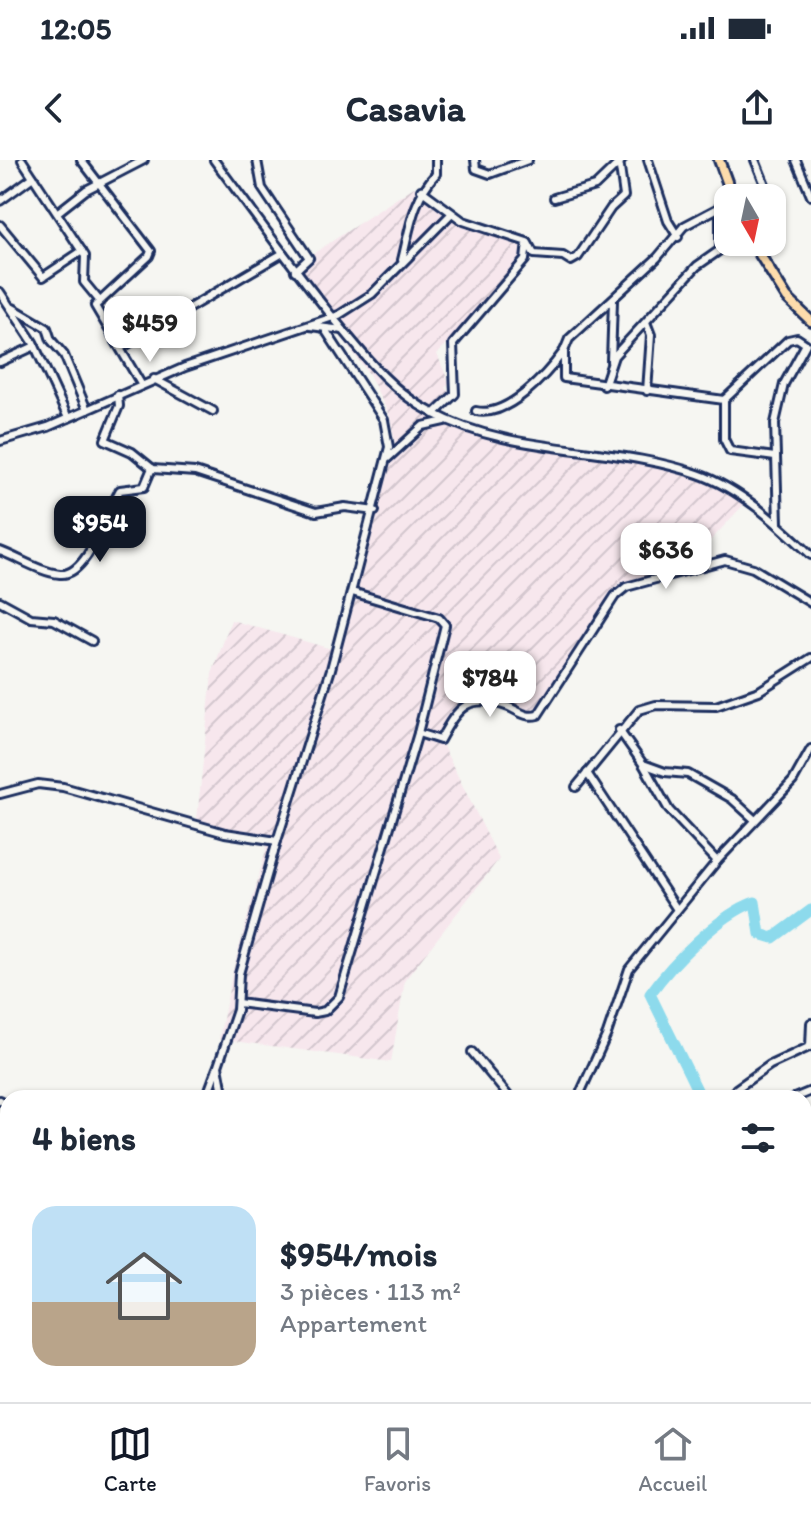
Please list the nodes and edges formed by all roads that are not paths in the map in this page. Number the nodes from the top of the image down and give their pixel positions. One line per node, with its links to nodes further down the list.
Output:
1 (22, 160): 14 (street)
2 (81, 160): 16 (street)
3 (144, 160): 16 (street)
4 (214, 160): 29 (street)
5 (257, 160): 34 (street)
6 (436, 160): 19 (street)
7 (475, 160): 8 (street)
8 (528, 160)
9 (621, 160): 21 (street); 31 (street)
10 (648, 160): 27 (street)
11 (719, 160): 17 (main road)
12 (755, 160): 18 (street)
13 (796, 160): 15 (street)
14 (33, 177): 22 (street); 24 (street)
15 (808, 182): 20 (street)
16 (100, 183): 24 (street); 36 (street)
17 (728, 184)
18 (765, 184)
19 (421, 190): 25 (street); 33 (street)
20 (811, 196)
21 (554, 198)
22 (0, 201)
23 (714, 211): 27 (street)
24 (58, 212): 28 (street)
25 (451, 214): 31 (street); 33 (street)
26 (0, 225): 28 (street)
27 (678, 237): 37 (street)
28 (82, 251): 36 (street)
29 (283, 253): 34 (street); 46 (street)
30 (714, 254): 41 (street)
31 (530, 255): 59 (street)
32 (761, 256): 40 (main road)
33 (402, 261): 39 (street)
34 (295, 271): 39 (street)
35 (0, 292): 38 (street)
36 (98, 299): 46 (street)
37 (613, 300): 47 (street); 48 (street)
38 (12, 308): 45 (street); 56 (street)
39 (333, 318): 42 (street); 43 (street)
40 (811, 321)
41 (646, 322): 48 (street); 53 (street)
42 (310, 326): 44 (street); 50 (street)
43 (343, 330): 44 (street); 59 (street)
44 (326, 331): 64 (street)
45 (35, 346): 49 (street); 60 (street)
46 (121, 348): 51 (street)
47 (564, 351): 52 (street); 58 (street)
48 (611, 361): 52 (street)
49 (0, 362)
50 (154, 379): 51 (street); 57 (street)
51 (141, 384): 54 (street)
52 (604, 386): 53 (street)
53 (647, 391): 55 (street)
54 (118, 395): 56 (street); 65 (street)
55 (724, 400): 63 (street); 63 (street)
56 (87, 410): 60 (street)
57 (213, 411)
58 (476, 411)
59 (434, 414): 61 (street)
60 (68, 418): 62 (street)
61 (449, 420): 64 (street); 67 (street)
62 (0, 441)
63 (775, 457): 67 (street)
64 (388, 458): 66 (street)
65 (152, 468): 66 (street); 68 (street)
66 (375, 511): 70 (street)
67 (778, 523): 69 (street)
68 (0, 551)
69 (811, 555)
70 (352, 592): 76 (street); 83 (street)
71 (0, 601): 73 (street)
72 (811, 603): 76 (street)
73 (92, 641)
74 (811, 658): 75 (street)
75 (619, 730): 78 (street); 79 (street)
76 (418, 733): 86 (street)
77 (811, 749): 82 (street)
78 (643, 764): 82 (street); 84 (street)
79 (587, 773): 80 (street); 85 (street)
80 (576, 787)
81 (0, 794): 83 (street)
82 (755, 820): 84 (street)
83 (277, 841): 86 (street)
84 (717, 861): 85 (street)
85 (676, 908): 95 (street)
86 (238, 1003): 90 (street)
87 (811, 1023): 88 (street)
88 (811, 1047): 91 (street)
89 (472, 1052): 94 (street)
90 (218, 1066): 92 (street); 93 (street)
91 (736, 1089)
92 (209, 1090)
93 (222, 1090)
94 (503, 1090)
95 (582, 1090)

